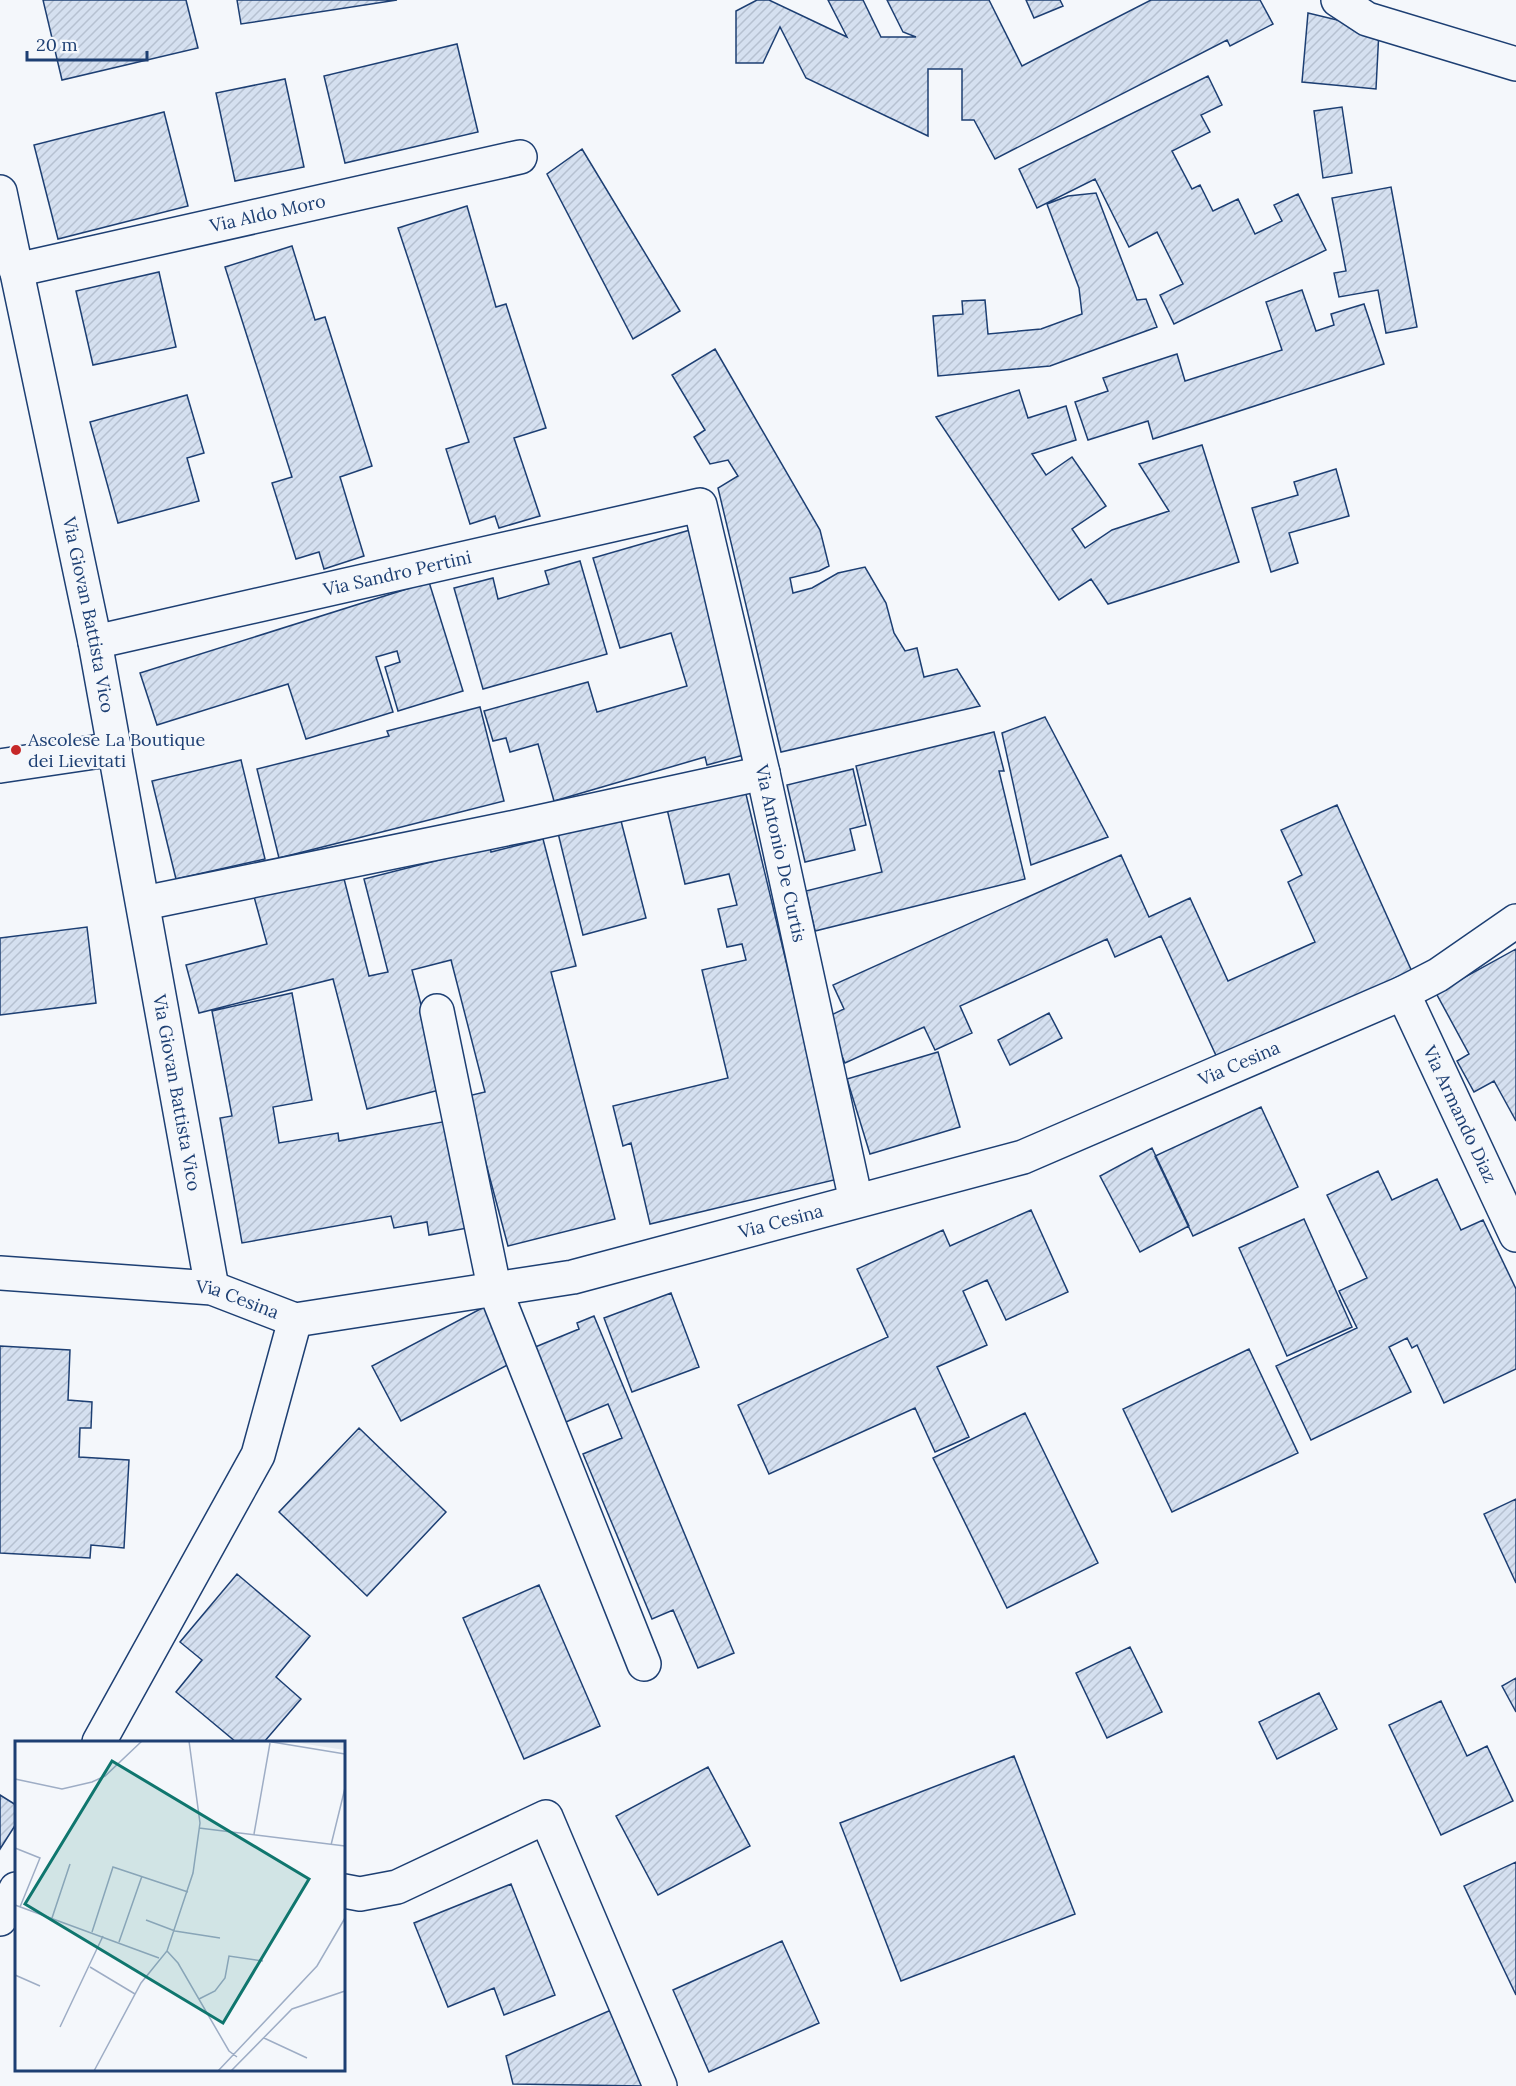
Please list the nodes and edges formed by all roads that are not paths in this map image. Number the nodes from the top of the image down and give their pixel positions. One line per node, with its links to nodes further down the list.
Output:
1 (1338, 0): 2 (street)
2 (1516, 64)
3 (519, 157): 5 (street, Via Aldo Moro)
4 (0, 192): 5 (street, Via Giovan Battista Vico)
5 (16, 270): 7 (street, Via Giovan Battista Vico)
6 (700, 505): 7 (street, Via Sandro Pertini); 10 (street, Via Antonio De Curtis)
7 (95, 642): 8 (street, Via Giovan Battista Vico)
8 (115, 749): 9 (street); 11 (street, Via Giovan Battista Vico)
9 (0, 766)
10 (763, 773): 11 (street); 15 (street, Via Antonio De Curtis)
11 (144, 903): 19 (street, Via Giovan Battista Vico)
12 (1516, 921): 13 (street, Via Cesina)
13 (1403, 993): 15 (street, Via Cesina); 16 (street, Via Armando Diaz)
14 (437, 1011): 18 (street)
15 (856, 1202): 18 (street, Via Cesina)
16 (1516, 1236)
17 (0, 1273): 19 (street, Via Cesina)
18 (494, 1287): 20 (street, Via Cesina); 21 (street)
19 (212, 1288): 20 (street, Via Cesina)
20 (295, 1320): 22 (street)
21 (644, 1664)
22 (100, 1741)
23 (15, 1891): 25 (street)
24 (345, 1891): 26 (street)
25 (0, 1919)
26 (660, 2086)

